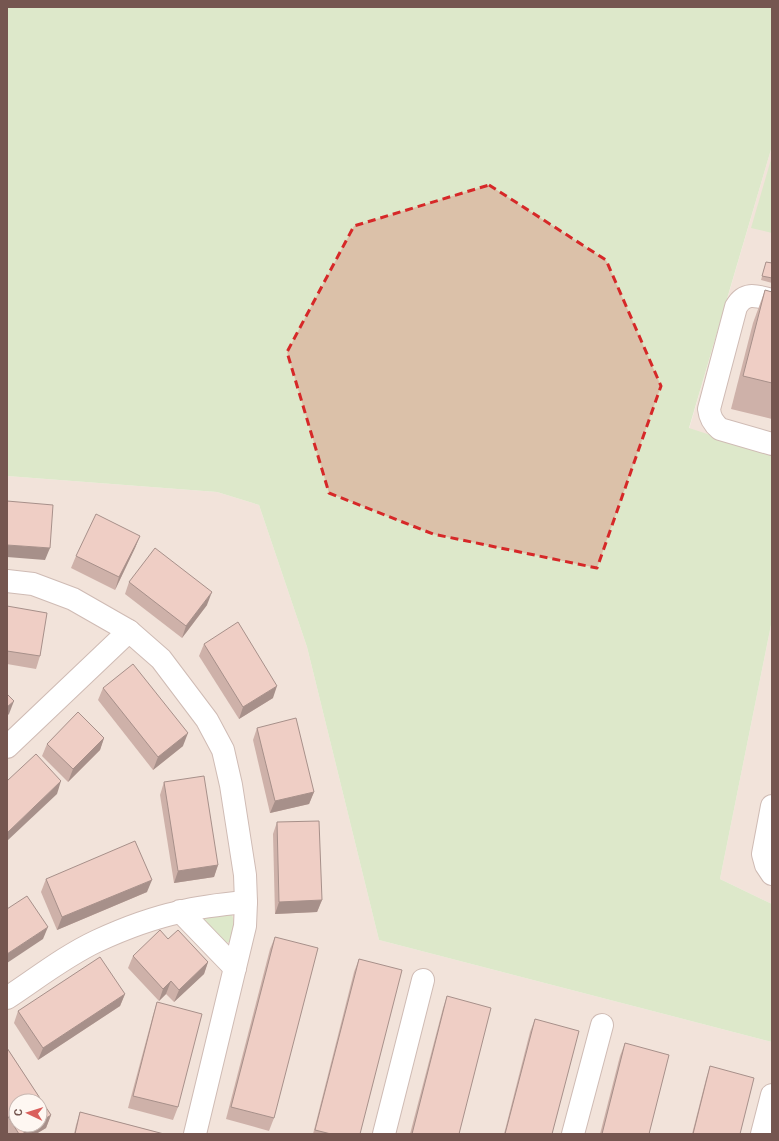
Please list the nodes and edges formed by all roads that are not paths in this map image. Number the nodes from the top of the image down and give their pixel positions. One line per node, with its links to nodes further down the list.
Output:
1 (772, 300): 2 (lane)
2 (772, 444)
3 (7, 581): 4 (lane)
4 (129, 631): 5 (lane); 8 (lane)
5 (7, 747)
6 (772, 806): 7 (lane)
7 (772, 874)
8 (246, 902): 9 (lane); 10 (lane)
9 (180, 911): 10 (lane); 12 (lane)
10 (235, 968): 15 (lane)
11 (423, 980): 16 (lane)
12 (7, 998)
13 (602, 1025): 17 (lane)
14 (772, 1095): 18 (lane)
15 (202, 1132)
16 (384, 1134)
17 (573, 1134)
18 (762, 1134)

